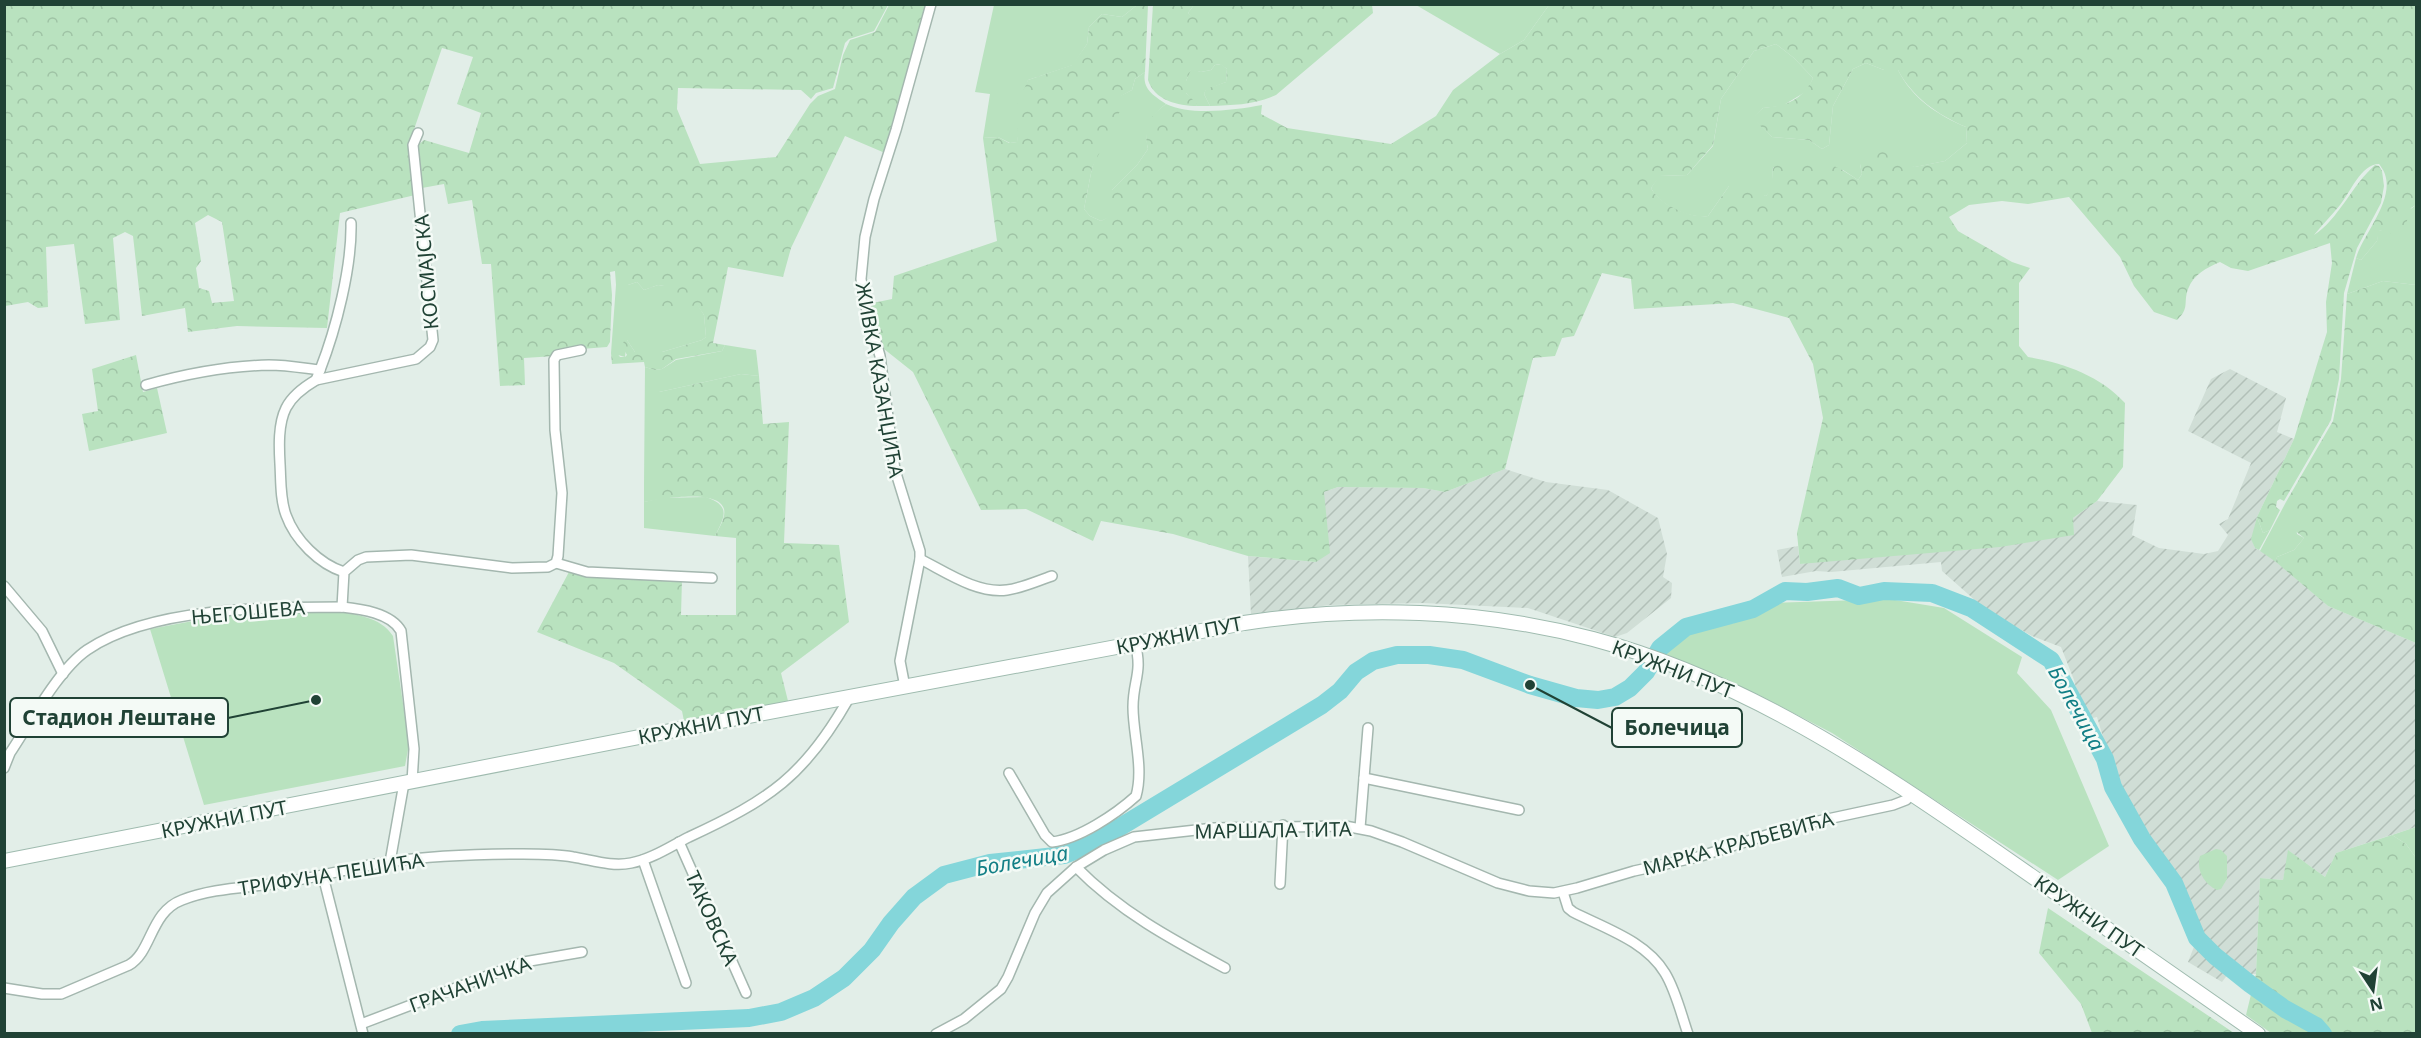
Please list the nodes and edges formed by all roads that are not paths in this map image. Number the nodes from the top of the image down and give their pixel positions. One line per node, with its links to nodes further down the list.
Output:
1 (931, 4): 8 (street, ЖИВКА КАЗАНЏИЋА)
2 (418, 133): 6 (street, КОСМАЈСКА)
3 (351, 224): 5 (street)
4 (581, 350): 9 (street)
5 (320, 370): 6 (street); 7 (street)
6 (316, 380): 10 (street, КОСМАЈСКА)
7 (146, 385)
8 (920, 559): 11 (street); 17 (street, ЖИВКА КАЗАНЏИЋА)
9 (556, 563): 10 (street); 12 (street)
10 (344, 572): 14 (street)
11 (1052, 576)
12 (712, 578)
13 (4, 586): 16 (street)
14 (342, 607): 16 (street, ЊЕГОШЕВА); 23 (street, ЊЕГОШЕВА)
15 (1135, 643): 17 (main road, КРУЖНИ ПУТ); 21 (street); 24 (main road, КРУЖНИ ПУТ)
16 (63, 674): 20 (street, ЊЕГОШЕВА)
17 (904, 687): 18 (main road, КРУЖНИ ПУТ)
18 (849, 698): 23 (main road, КРУЖНИ ПУТ); 28 (street, ТРИФУНА ПЕШИЋА)
19 (1368, 728): 22 (street)
20 (4, 768)
21 (1009, 773)
22 (1364, 778): 25 (street); 27 (street)
23 (408, 783): 30 (main road, КРУЖНИ ПУТ); 31 (street, ЊЕГОШЕВА)
24 (1912, 794): 35 (street, МАРКА КРАЉЕВИЋА); 44 (main road, КРУЖНИ ПУТ)
25 (1519, 810)
26 (1283, 825): 27 (street, МАРШАЛА ТИТА); 32 (street, МАРШАЛА ТИТА); 34 (street)
27 (1360, 828): 35 (street, МАРШАЛА ТИТА)
28 (679, 842): 29 (street, ТРИФУНА ПЕШИЋА); 40 (street, ТАКОВСКА)
29 (643, 860): 31 (street, ТРИФУНА ПЕШИЋА); 38 (street)
30 (4, 861)
31 (390, 862): 33 (street, ТРИФУНА ПЕШИЋА)
32 (1076, 867): 37 (street); 42 (street, МАРШАЛА ТИТА)
33 (323, 876): 39 (street, ТРИФУНА ПЕШИЋА); 41 (street)
34 (1280, 884)
35 (1563, 892): 43 (street)
36 (582, 952): 41 (street, ГРАЧАНИЧКА)
37 (1225, 968)
38 (686, 983)
39 (4, 988)
40 (746, 993)
41 (362, 1029)
42 (936, 1034)
43 (1689, 1034)
44 (2258, 1034)

